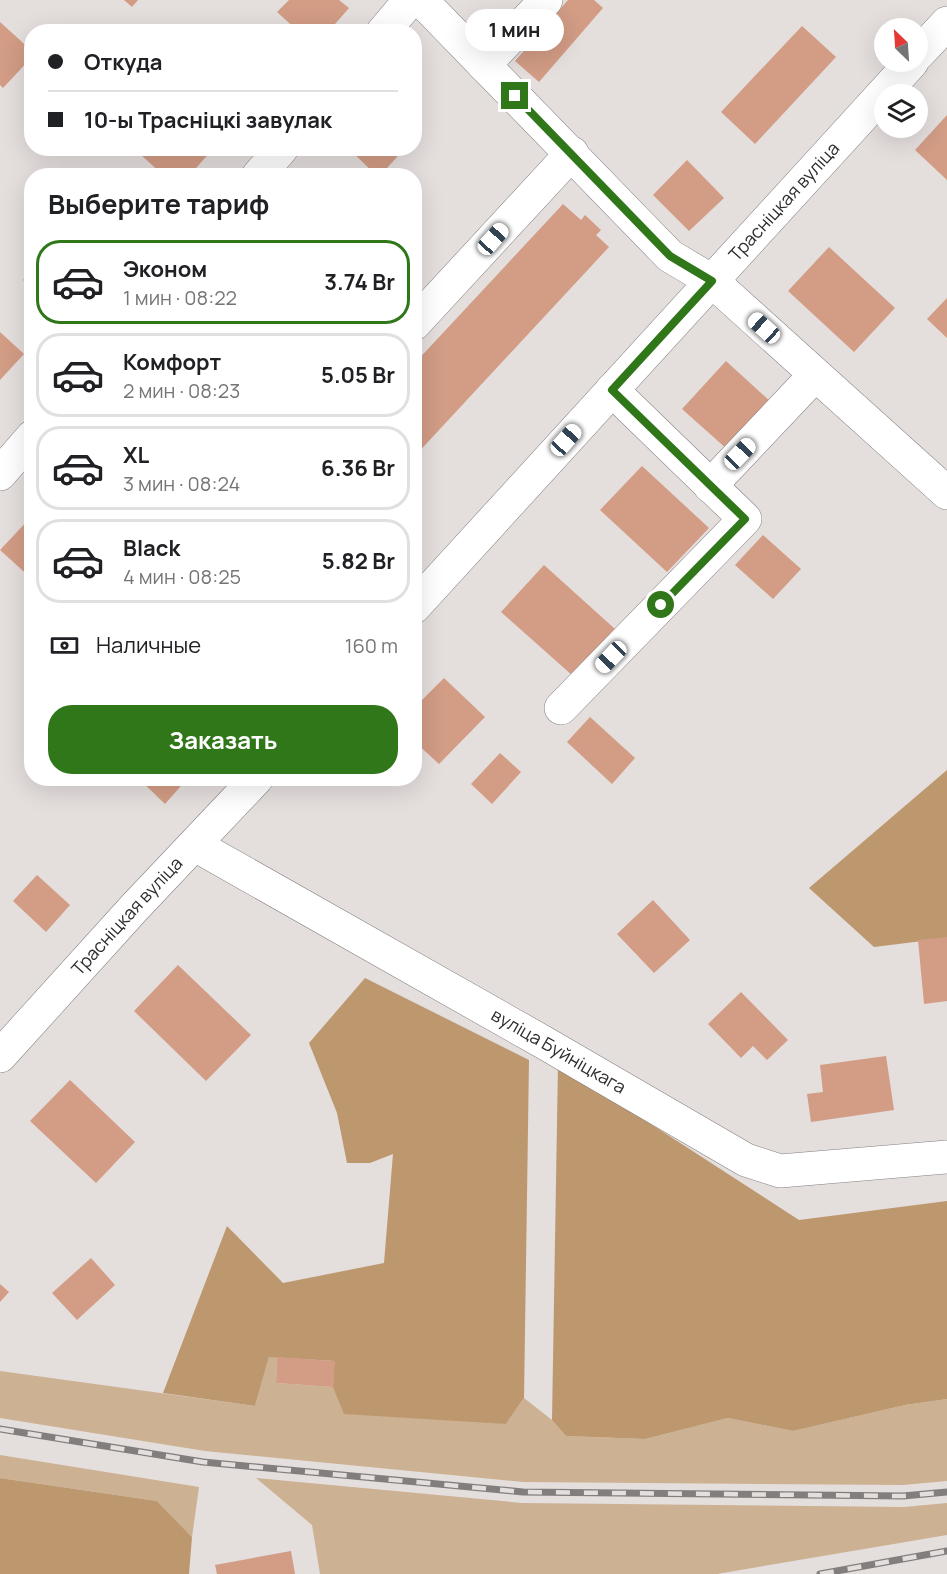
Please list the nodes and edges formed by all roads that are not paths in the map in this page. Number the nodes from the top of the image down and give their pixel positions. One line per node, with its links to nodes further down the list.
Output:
1 (410, 0): 5 (street)
2 (421, 0): 7 (street)
3 (546, 0): 7 (street)
4 (947, 22): 6 (street)
5 (390, 24)
6 (928, 43)
7 (484, 65): 9 (street)
8 (903, 72): 12 (street, Трасніцкая вуліца)
9 (572, 153): 12 (street); 13 (street)
10 (275, 156): 11 (street)
11 (265, 168)
12 (712, 281): 14 (street); 15 (street, Трасніцкая вуліца)
13 (422, 315)
14 (815, 375): 18 (street); 19 (street)
15 (612, 390): 18 (street); 20 (street, Трасніцкая вуліца)
16 (24, 446): 17 (street)
17 (0, 474)
18 (710, 486): 21 (street)
19 (947, 493)
20 (422, 598)
21 (561, 708)
22 (250, 786): 23 (street, Трасніцкая вуліца)
23 (195, 845): 24 (street, Трасніцкая вуліца); 25 (street, вуліца Буйніцкага)
24 (0, 1056)
25 (947, 1157)

